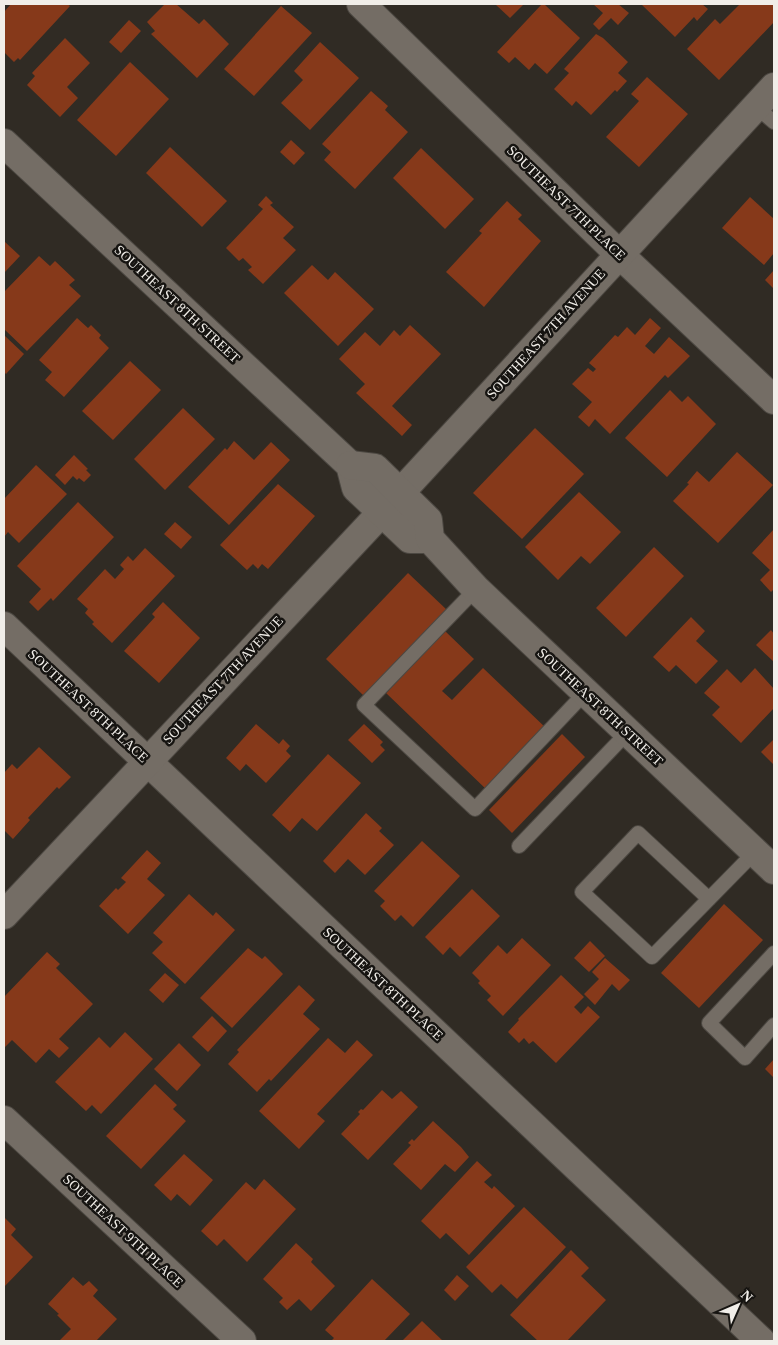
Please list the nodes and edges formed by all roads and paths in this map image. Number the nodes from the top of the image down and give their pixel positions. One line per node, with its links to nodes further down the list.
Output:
1 (360, 4): 5 (street, SOUTHEAST 7TH PLACE)
2 (774, 87): 3 (street, SOUTHEAST 7TH AVENUE)
3 (765, 115): 5 (street, SOUTHEAST 7TH AVENUE)
4 (4, 143): 7 (street, SOUTHEAST 8TH STREET)
5 (619, 254): 6 (street, SOUTHEAST 7TH PLACE); 7 (street, SOUTHEAST 7TH AVENUE)
6 (774, 400)
7 (391, 503): 8 (street, SOUTHEAST 8TH STREET); 12 (street, SOUTHEAST 7TH AVENUE)
8 (476, 589): 10 (street, SOUTHEAST 8TH STREET); 10 (lane)
9 (4, 626): 12 (street, SOUTHEAST 8TH PLACE)
10 (585, 693): 11 (street, SOUTHEAST 8TH STREET)
11 (628, 732): 13 (lane); 14 (street, SOUTHEAST 8TH STREET)
12 (147, 761): 16 (street, SOUTHEAST 7TH AVENUE); 21 (street, SOUTHEAST 8TH PLACE)
13 (519, 846)
14 (765, 861): 15 (lane)
15 (709, 899): 15 (lane)
16 (4, 915)
17 (774, 953): 18 (lane)
18 (774, 1025)
19 (4, 1120): 20 (street, SOUTHEAST 9TH PLACE)
20 (242, 1341)
21 (762, 1341)

